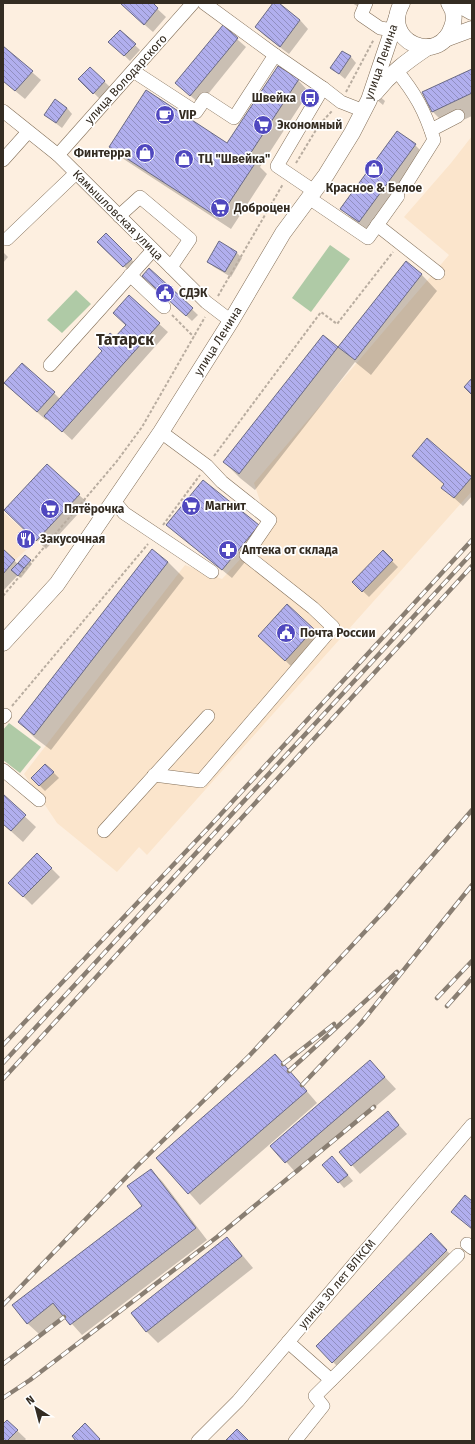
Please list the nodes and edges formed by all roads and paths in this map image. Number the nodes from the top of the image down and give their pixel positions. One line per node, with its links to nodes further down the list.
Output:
1 (193, 3): 13 (street, улица Володарского)
2 (204, 3): 11 (street)
3 (366, 3): 7 (street)
4 (449, 3): 9 (main road)
5 (456, 3): 6 (main road)
6 (472, 12)
7 (397, 17): 10 (main road, улица Ленина); 15 (main road, улица Ленина)
8 (472, 29): 9 (main road)
9 (445, 39): 10 (main road)
10 (428, 47): 12 (main road)
11 (275, 55): 13 (street); 14 (street)
12 (396, 70): 15 (main road); 18 (street)
13 (133, 71): 20 (street, улица Володарского)
14 (323, 88): 15 (street); 23 (street)
15 (366, 105): 23 (main road, улица Ленина)
16 (3, 111): 19 (street, Камышловская улица)
17 (458, 116): 18 (street)
18 (431, 130): 25 (street)
19 (28, 132): 20 (street, Камышловская улица); 21 (street)
20 (58, 155): 22 (street, Камышловская улица)
21 (3, 160)
22 (76, 173): 24 (street, Камышловская улица); 26 (street)
23 (312, 194): 25 (street); 32 (main road, улица Ленина)
24 (119, 216): 27 (street, Камышловская улица); 28 (street)
25 (377, 225): 29 (street)
26 (7, 239)
27 (153, 250): 28 (street, Камышловская улица); 30 (street)
28 (171, 267): 32 (street, Камышловская улица)
29 (438, 273)
30 (130, 275): 31 (street); 34 (street)
31 (164, 307): 33 (path)
32 (231, 321): 35 (main road, улица Ленина)
33 (194, 337)
34 (50, 365)
35 (161, 432): 36 (main road, улица Ленина); 41 (street)
36 (114, 501): 37 (street); 38 (main road, улица Ленина)
37 (212, 572)
38 (3, 643)
39 (208, 716): 41 (street)
40 (3, 770): 42 (street)
41 (154, 775): 43 (street)
42 (39, 800)
43 (104, 831)
44 (472, 1125): 46 (street, улица 30 лет ВЛКСМ)
45 (458, 1255): 47 (street)
46 (288, 1342): 47 (street); 48 (street, улица 30 лет ВЛКСМ)
47 (331, 1380): 49 (street)
48 (198, 1441)
49 (295, 1441)

